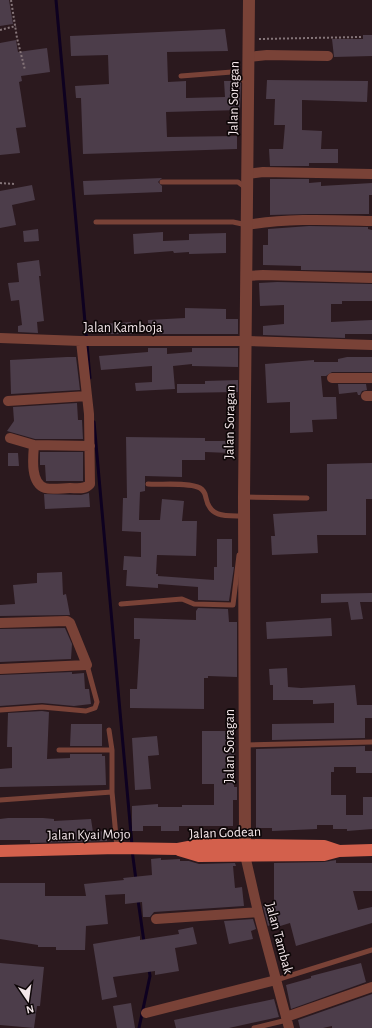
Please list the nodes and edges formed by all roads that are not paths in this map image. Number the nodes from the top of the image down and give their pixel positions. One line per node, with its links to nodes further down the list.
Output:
1 (249, 0): 3 (street, Jalan Soragan)
2 (328, 56): 3 (street)
3 (248, 57): 5 (street, Jalan Soragan)
4 (181, 76): 5 (lane)
5 (248, 84): 6 (street, Jalan Soragan)
6 (247, 174): 7 (street); 9 (street, Jalan Soragan)
7 (372, 174)
8 (162, 182): 9 (lane)
9 (247, 188): 12 (street, Jalan Soragan)
10 (372, 221): 12 (street)
11 (96, 222): 12 (lane)
12 (246, 225): 13 (street, Jalan Soragan)
13 (246, 276): 14 (street); 17 (street, Jalan Soragan)
14 (372, 278)
15 (0, 338): 16 (street, Jalan Kamboja)
16 (83, 341): 17 (street, Jalan Kamboja); 21 (street)
17 (245, 341): 18 (street, Jalan Kamboja); 27 (street, Jalan Soragan)
18 (372, 345)
19 (332, 378): 20 (street)
20 (372, 378)
21 (87, 396): 22 (street); 25 (street)
22 (8, 401)
23 (10, 438): 24 (street)
24 (34, 445): 25 (street); 25 (street)
25 (90, 446)
26 (148, 484): 29 (lane)
27 (244, 498): 28 (lane); 29 (street, Jalan Soragan)
28 (307, 498)
29 (244, 516): 30 (lane); 37 (street, Jalan Soragan)
30 (121, 604)
31 (0, 624): 32 (street)
32 (87, 665): 33 (street); 34 (lane)
33 (0, 669)
34 (0, 710)
35 (109, 730): 39 (lane)
36 (372, 742): 37 (lane)
37 (244, 745): 44 (street, Jalan Soragan)
38 (59, 750): 39 (lane)
39 (112, 750): 40 (lane)
40 (112, 792): 41 (lane); 42 (lane)
41 (0, 800)
42 (120, 848): 43 (main road, Jalan Kyai Mojo); 46 (main road, Jalan Kyai Mojo)
43 (178, 849): 44 (main road, Jalan Godean)
44 (245, 850): 45 (main road, Jalan Godean); 47 (street, Jalan Tambak)
45 (372, 850)
46 (0, 851)
47 (258, 912): 48 (street); 50 (street, Jalan Tambak)
48 (156, 919)
49 (372, 950): 50 (lane)
50 (276, 980): 52 (street); 53 (street, Jalan Tambak)
51 (372, 987): 53 (street)
52 (146, 1013)
53 (287, 1022): 54 (lane)
54 (254, 1028)

